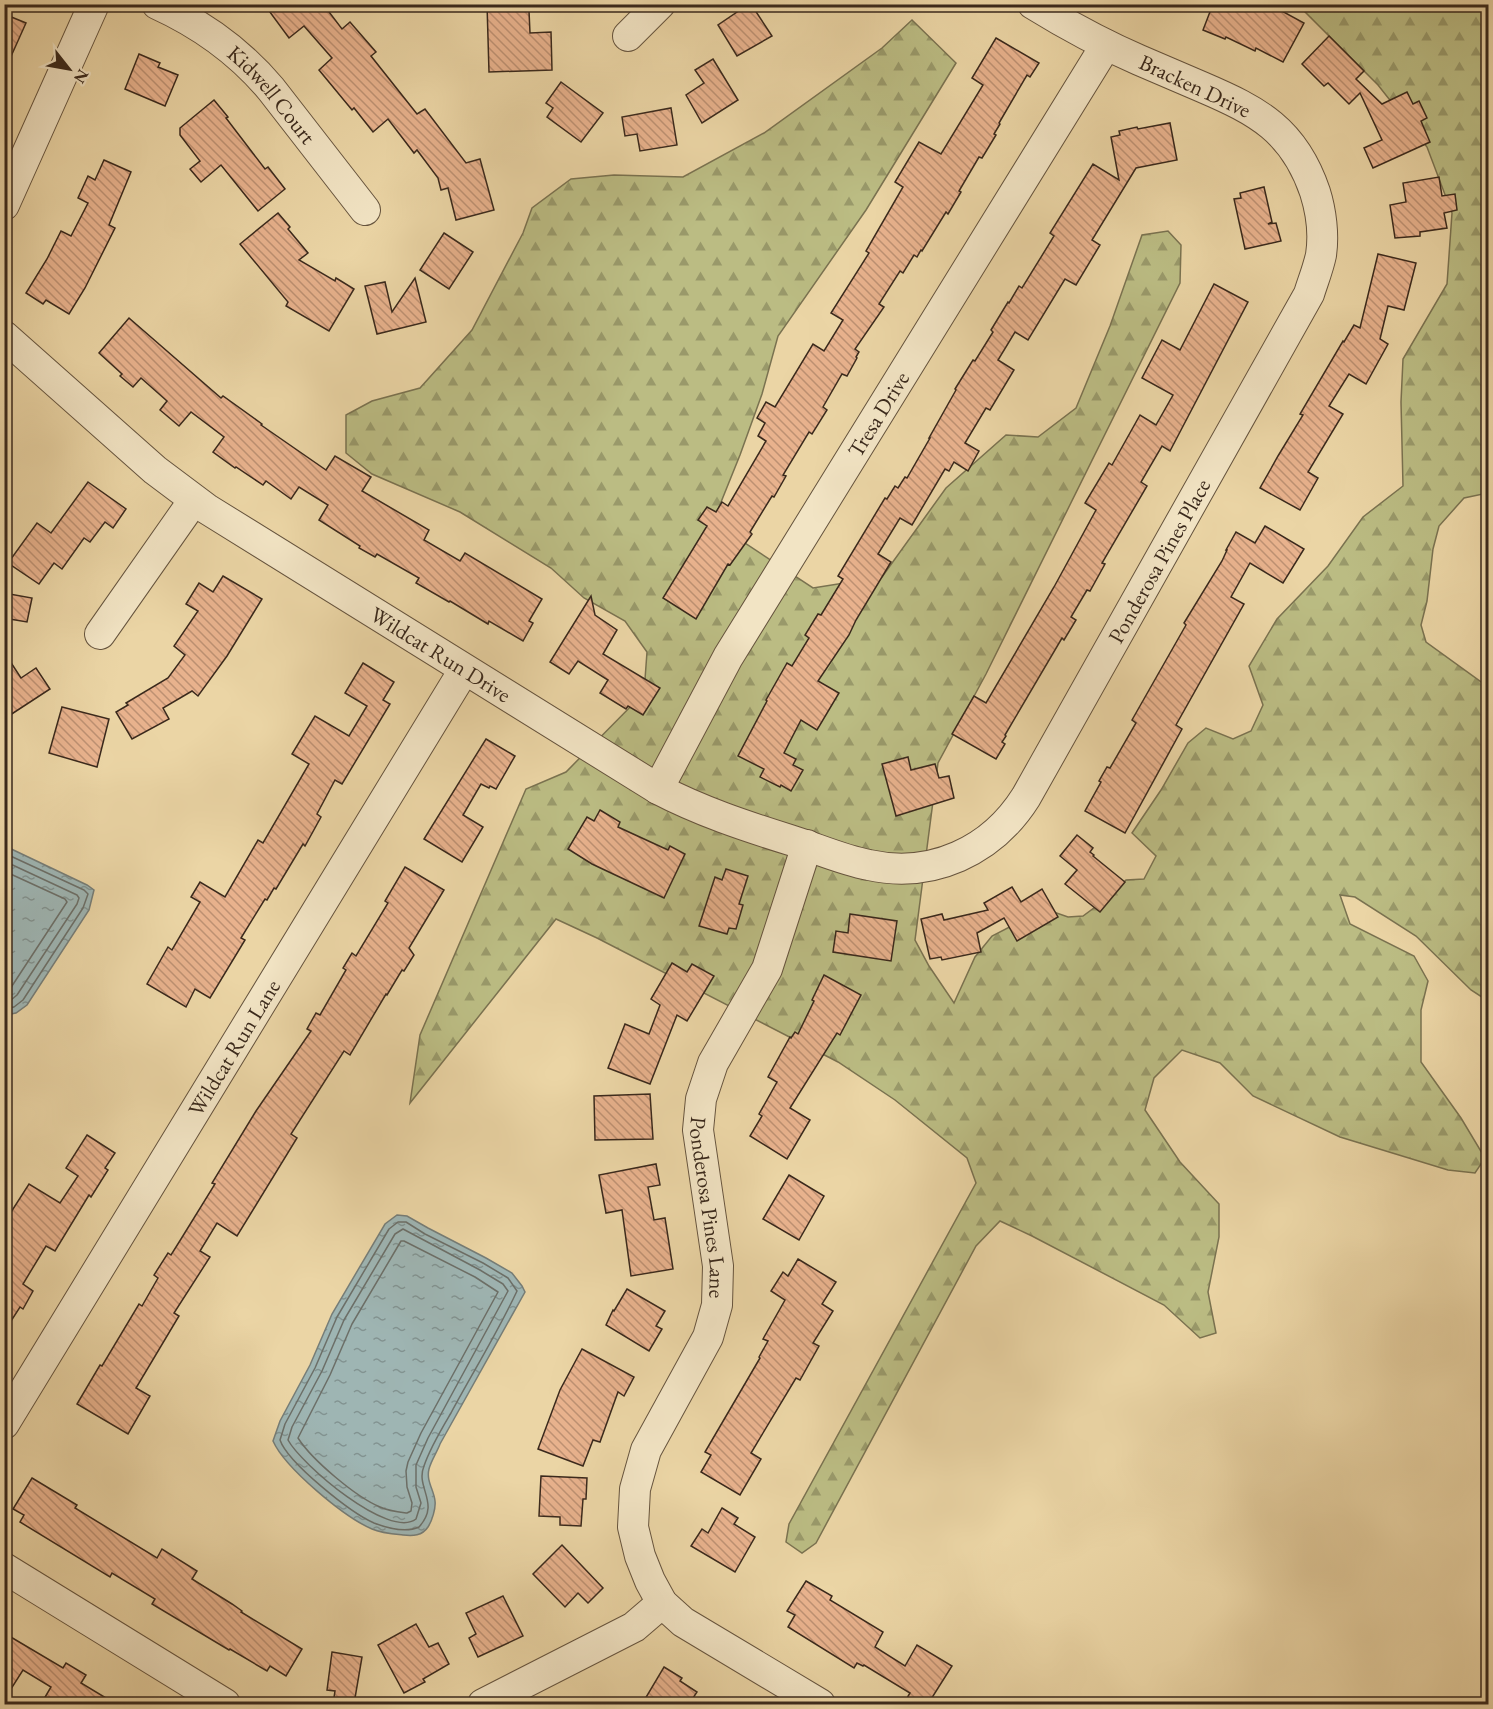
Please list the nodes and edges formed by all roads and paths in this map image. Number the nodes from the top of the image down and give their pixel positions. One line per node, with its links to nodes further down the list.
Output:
1 (94, 4): 7 (street)
2 (158, 4): 9 (street, Kidwell Court)
3 (660, 4): 5 (street)
4 (1033, 4): 6 (street, Bracken Drive)
5 (628, 36)
6 (1106, 45): 8 (street, Bracken Drive); 14 (street, Tresa Drive)
7 (4, 205)
8 (1318, 206): 16 (street, Ponderosa Pines Place)
9 (365, 210)
10 (4, 336): 11 (street, Wildcat Run Drive)
11 (194, 500): 12 (street); 13 (street, Wildcat Run Drive)
12 (100, 634)
13 (464, 670): 14 (street, Wildcat Run Drive); 17 (street, Wildcat Run Lane)
14 (658, 789): 15 (street, Wildcat Run Drive)
15 (807, 845): 16 (street, Wildcat Run Drive); 19 (street, Ponderosa Pines Lane)
16 (927, 866)
17 (4, 1424)
18 (4, 1568): 20 (street)
19 (662, 1603): 21 (street); 22 (street)
20 (225, 1704)
21 (483, 1704)
22 (820, 1704)

